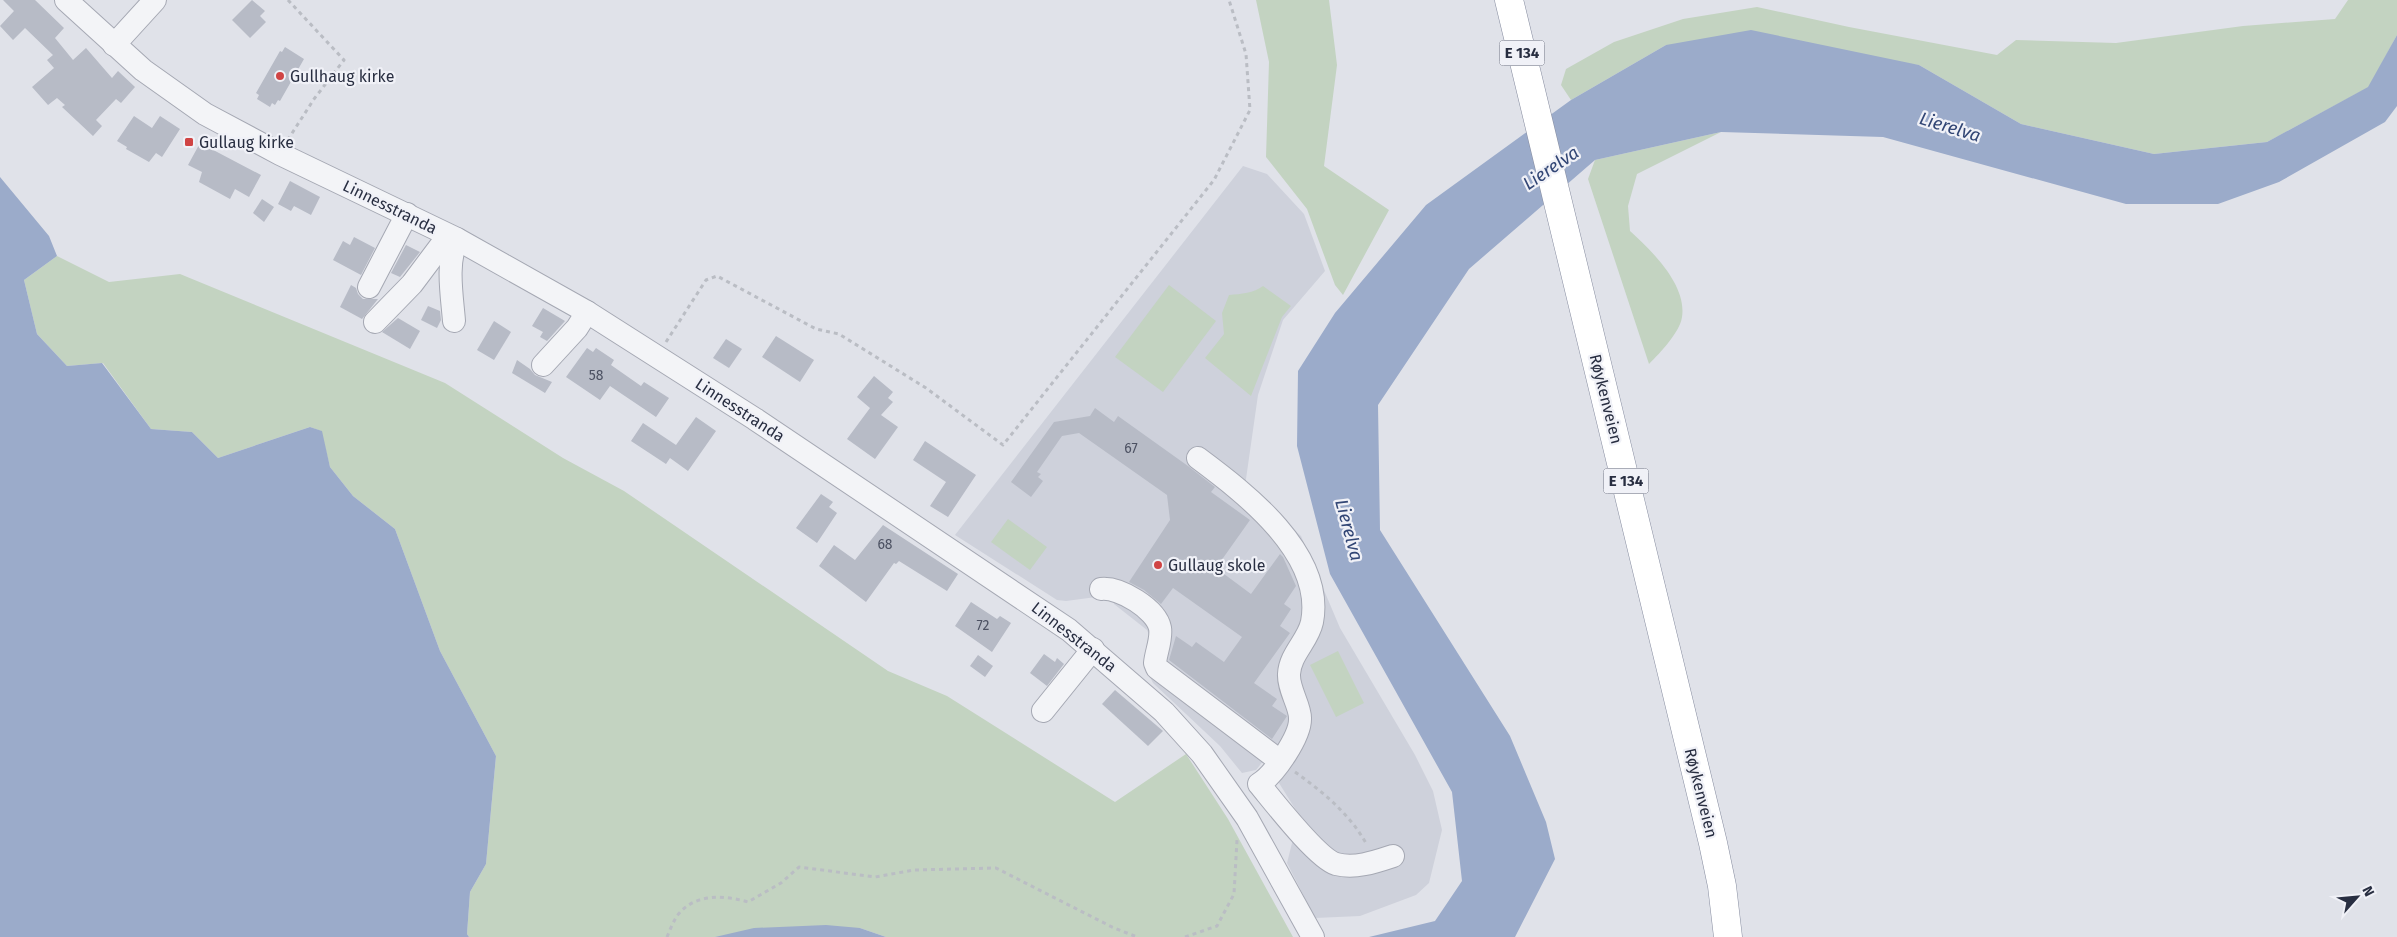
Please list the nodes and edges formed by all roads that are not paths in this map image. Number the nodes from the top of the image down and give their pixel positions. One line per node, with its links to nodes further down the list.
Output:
1 (66, 0): 4 (street, Linnesstranda)
2 (156, 0): 4 (street)
3 (1509, 0): 18 (highway, Røykenveien / E 134)
4 (114, 45): 5 (street, Linnesstranda)
5 (407, 214): 6 (street, Linnesstranda); 7 (street)
6 (453, 237): 8 (street, Linnesstranda); 9 (street); 10 (street)
7 (369, 287)
8 (587, 312): 11 (street); 14 (street, Linnesstranda)
9 (454, 321)
10 (375, 322)
11 (543, 366)
12 (1198, 458): 16 (street)
13 (1101, 589): 16 (street)
14 (1093, 649): 15 (street); 19 (street, Linnesstranda)
15 (1043, 711)
16 (1280, 761): 17 (street)
17 (1384, 859)
18 (1722, 886): 20 (highway, Røykenveien / E 134); 21 (highway, Røykenveien / E 134)
19 (1312, 936)
20 (1728, 937)
21 (1738, 937)

